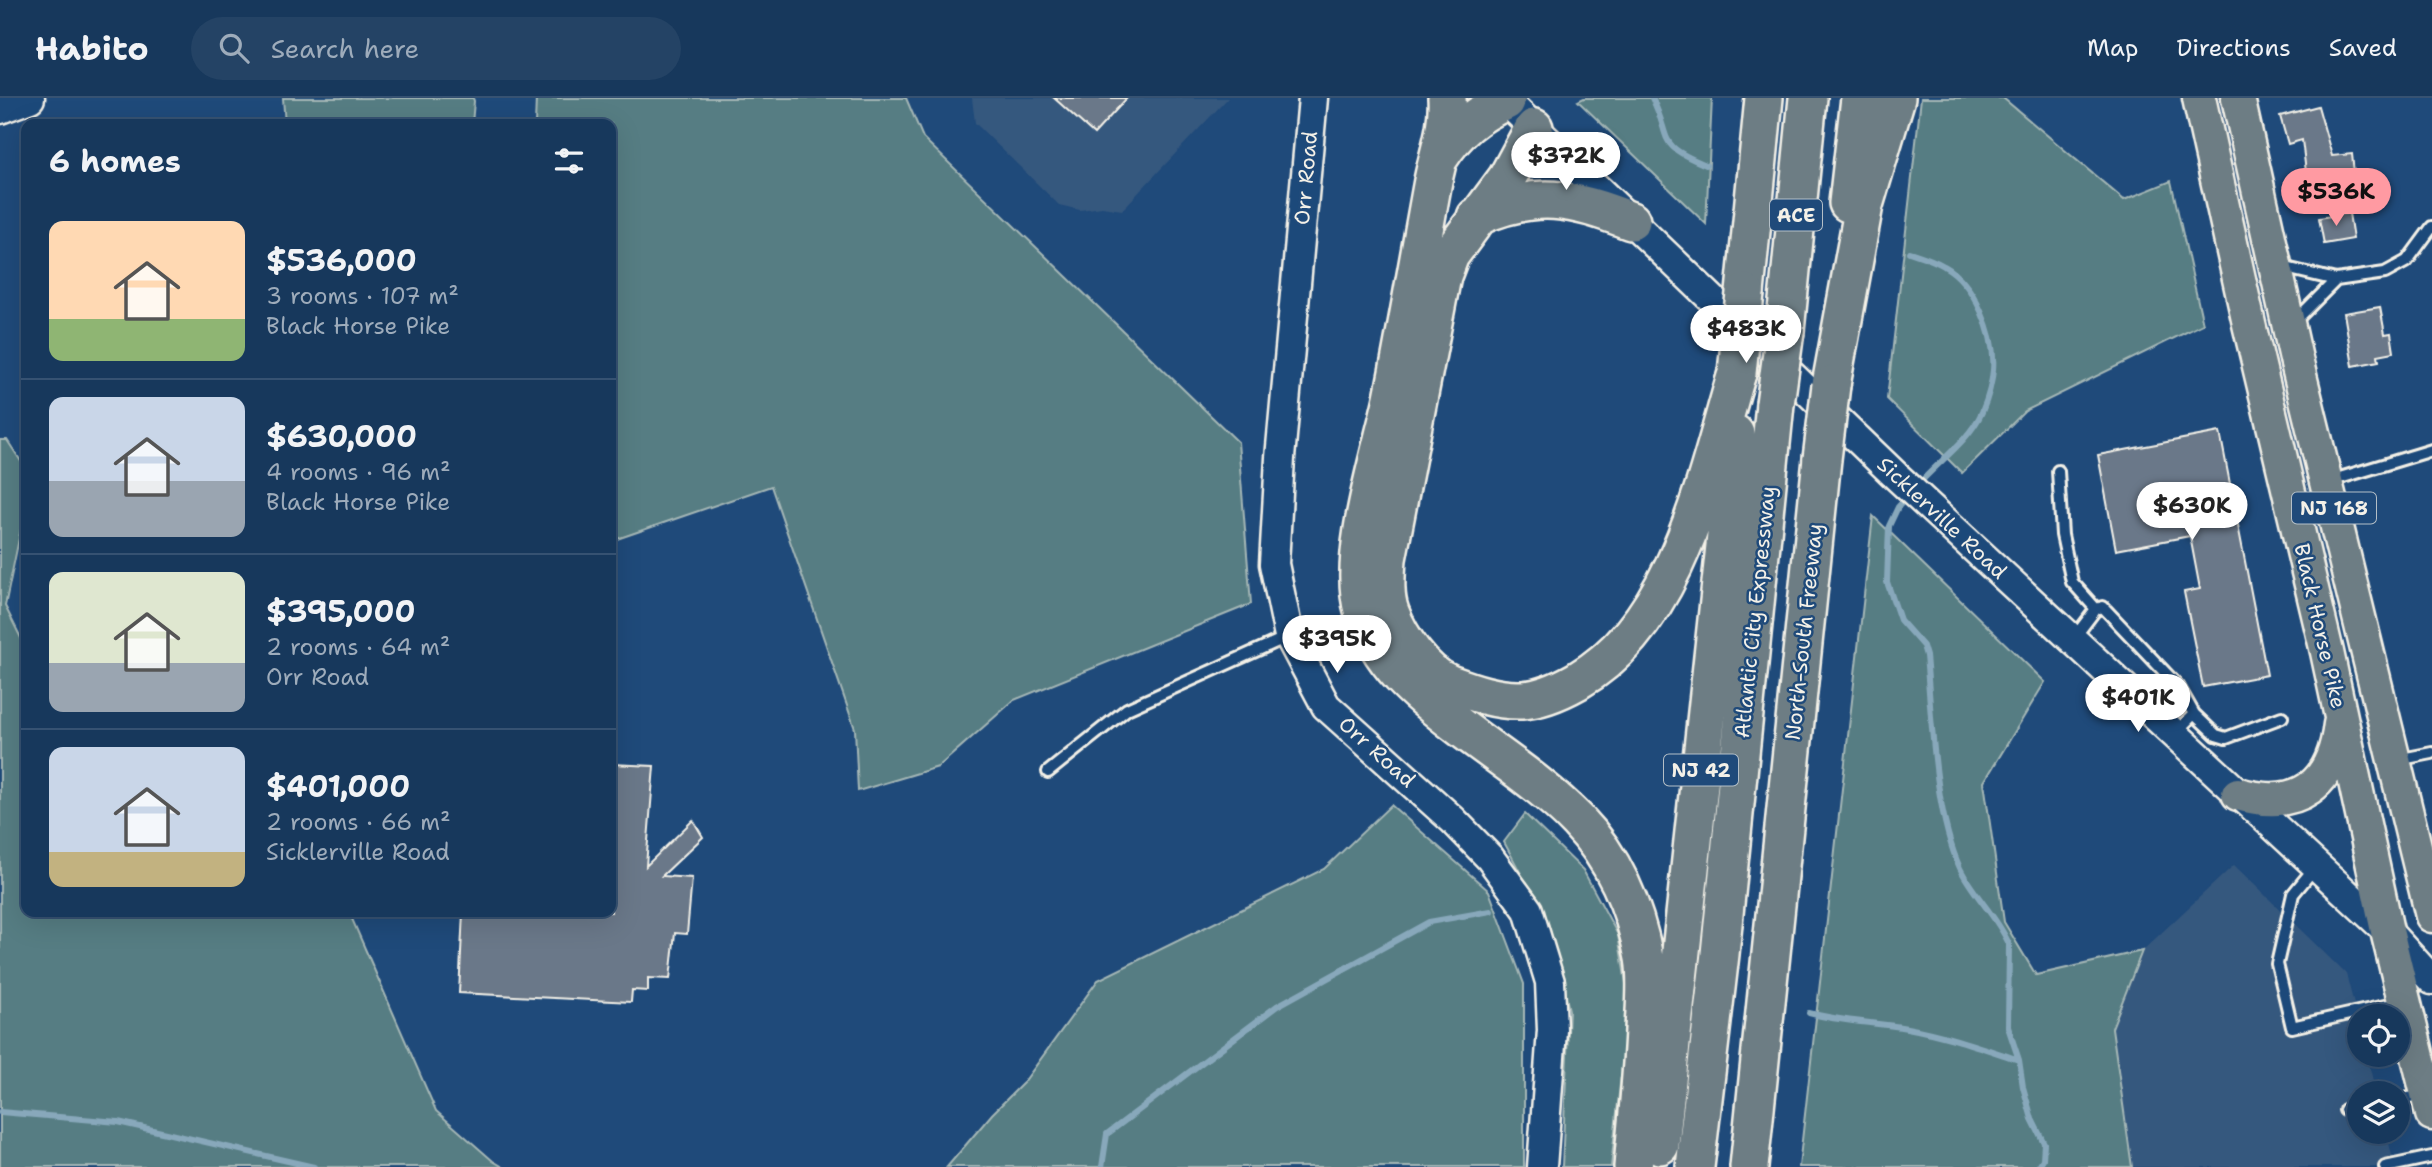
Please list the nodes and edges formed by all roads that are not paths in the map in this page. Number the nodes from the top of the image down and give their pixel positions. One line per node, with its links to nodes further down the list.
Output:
1 (30, 98): 11 (main road)
2 (1313, 98): 28 (main road, Orr Road)
3 (1447, 98): 13 (highway)
4 (1764, 98): 22 (highway, NJ 42, bridge)
5 (1808, 98): 48 (highway, Atlantic City Expressway / ACE, bridge)
6 (1858, 98): 23 (highway, North-South Freeway)
7 (1896, 98): 23 (highway)
8 (2199, 98): 21 (main road, Black Horse Pike / NJ 168)
9 (2238, 98): 17 (main road, Black Horse Pike / NJ 168)
10 (1504, 100): 12 (main road, Sicklerville Road); 13 (highway)
11 (0, 109)
12 (1534, 128): 14 (highway); 15 (main road, Sicklerville Road)
13 (1439, 159): 46 (highway)
14 (1476, 217): 15 (highway); 22 (highway)
15 (1631, 220): 29 (main road, Sicklerville Road)
16 (2432, 227): 18 (lane)
17 (2275, 265): 18 (lane); 19 (main road, Black Horse Pike / NJ 168)
18 (2336, 280): 19 (lane)
19 (2289, 327): 20 (main road, Black Horse Pike / NJ 168)
20 (2296, 359): 21 (main road); 26 (main road, Black Horse Pike / NJ 168)
21 (2259, 367): 31 (main road, Black Horse Pike / NJ 168)
22 (1737, 373): 47 (highway, NJ 42)
23 (1831, 385): 49 (highway, North-South Freeway, bridge)
24 (2432, 450): 26 (lane)
25 (2058, 471): 27 (lane)
26 (2328, 482): 35 (main road, Black Horse Pike / NJ 168)
27 (2096, 609): 29 (lane); 30 (lane)
28 (1289, 635): 36 (lane); 45 (main road, Orr Road)
29 (2073, 640): 33 (main road, Sicklerville Road)
30 (2194, 714): 32 (lane); 33 (lane)
31 (2341, 715): 37 (main road); 40 (main road, Black Horse Pike / NJ 168)
32 (2282, 717)
33 (2174, 734): 37 (main road, Sicklerville Road)
34 (2432, 753): 35 (lane)
35 (2395, 761): 39 (main road, Black Horse Pike / NJ 168)
36 (1048, 772)
37 (2238, 794): 38 (main road, Sicklerville Road)
38 (2316, 866): 40 (main road, Sicklerville Road); 42 (lane)
39 (2432, 916)
40 (2387, 931): 41 (main road, Sicklerville Road); 42 (main road, Black Horse Pike / NJ 168)
41 (2432, 980)
42 (2405, 1001): 43 (main road, Black Horse Pike / NJ 168)
43 (2419, 1103)
44 (2432, 1157): 50 (lane)
45 (1542, 1167)
46 (1633, 1167)
47 (1657, 1167)
48 (1695, 1167)
49 (1749, 1167)
50 (2385, 1167)

